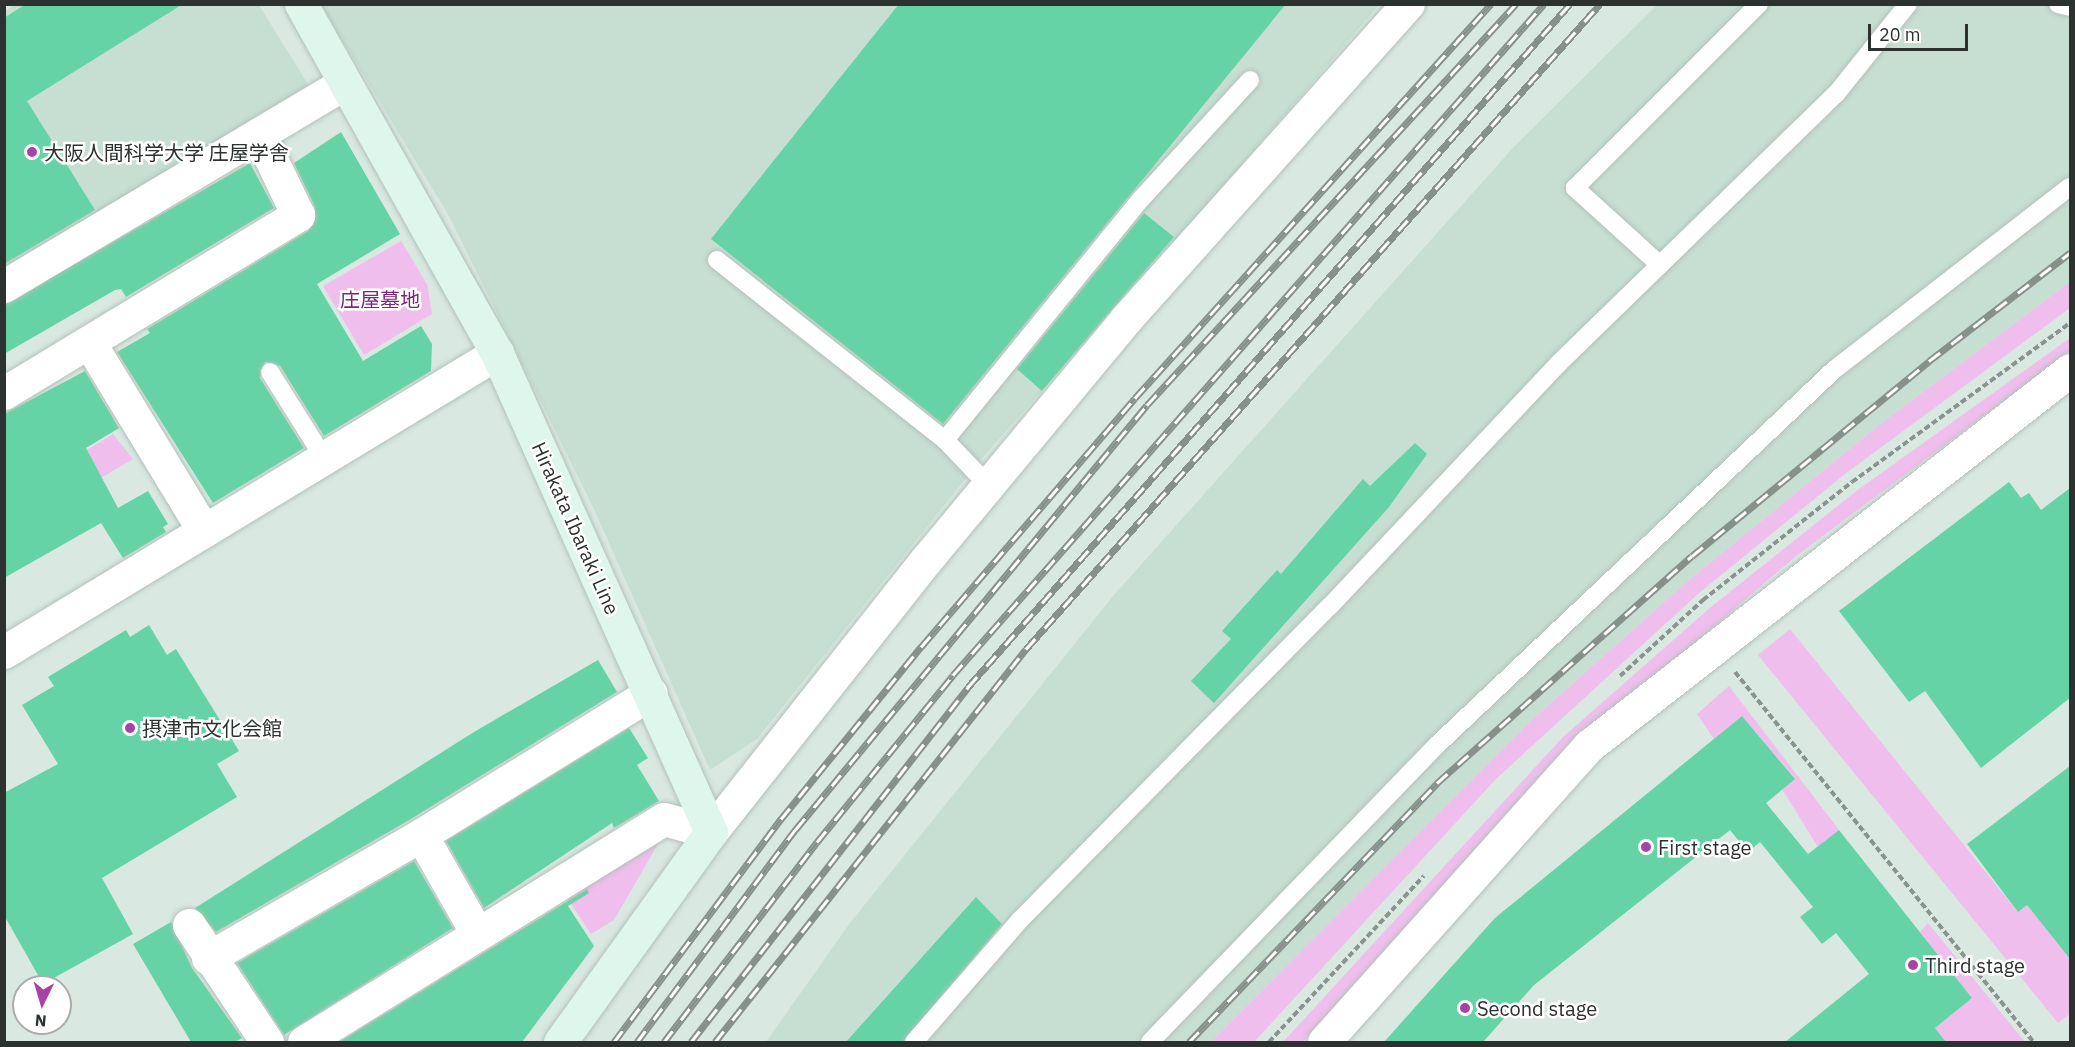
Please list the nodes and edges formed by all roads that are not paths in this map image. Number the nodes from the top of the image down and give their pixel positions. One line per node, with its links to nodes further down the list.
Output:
1 (301, 4): 8 (main road, Hirakata Ibaraki Line)
2 (1408, 4): 21 (street)
3 (1759, 4): 12 (lane)
4 (1908, 4): 12 (lane)
5 (2058, 4): 6 (lane)
6 (2070, 7)
7 (1250, 80): 19 (lane)
8 (343, 84): 9 (street); 15 (main road, Hirakata Ibaraki Line)
9 (258, 134): 13 (street); 14 (street)
10 (2070, 187): 34 (lane)
11 (717, 260): 19 (lane)
12 (1660, 265): 33 (lane)
13 (4, 286)
14 (89, 342): 18 (street); 22 (street)
15 (497, 353): 20 (street); 24 (main road, Hirakata Ibaraki Line)
16 (2070, 370): 35 (street)
17 (270, 372): 20 (lane)
18 (4, 393)
19 (945, 440): 21 (lane)
20 (324, 458): 22 (street)
21 (988, 485): 25 (street)
22 (204, 531): 23 (street)
23 (4, 652)
24 (651, 693): 25 (main road, Hirakata Ibaraki Line); 26 (street)
25 (711, 832): 28 (street); 32 (main road)
26 (421, 835): 28 (street); 29 (street)
27 (189, 925): 29 (street)
28 (477, 933): 31 (street)
29 (208, 958): 30 (street)
30 (267, 1042)
31 (304, 1042)
32 (560, 1042)
33 (914, 1042)
34 (1150, 1042)
35 (1323, 1042)

